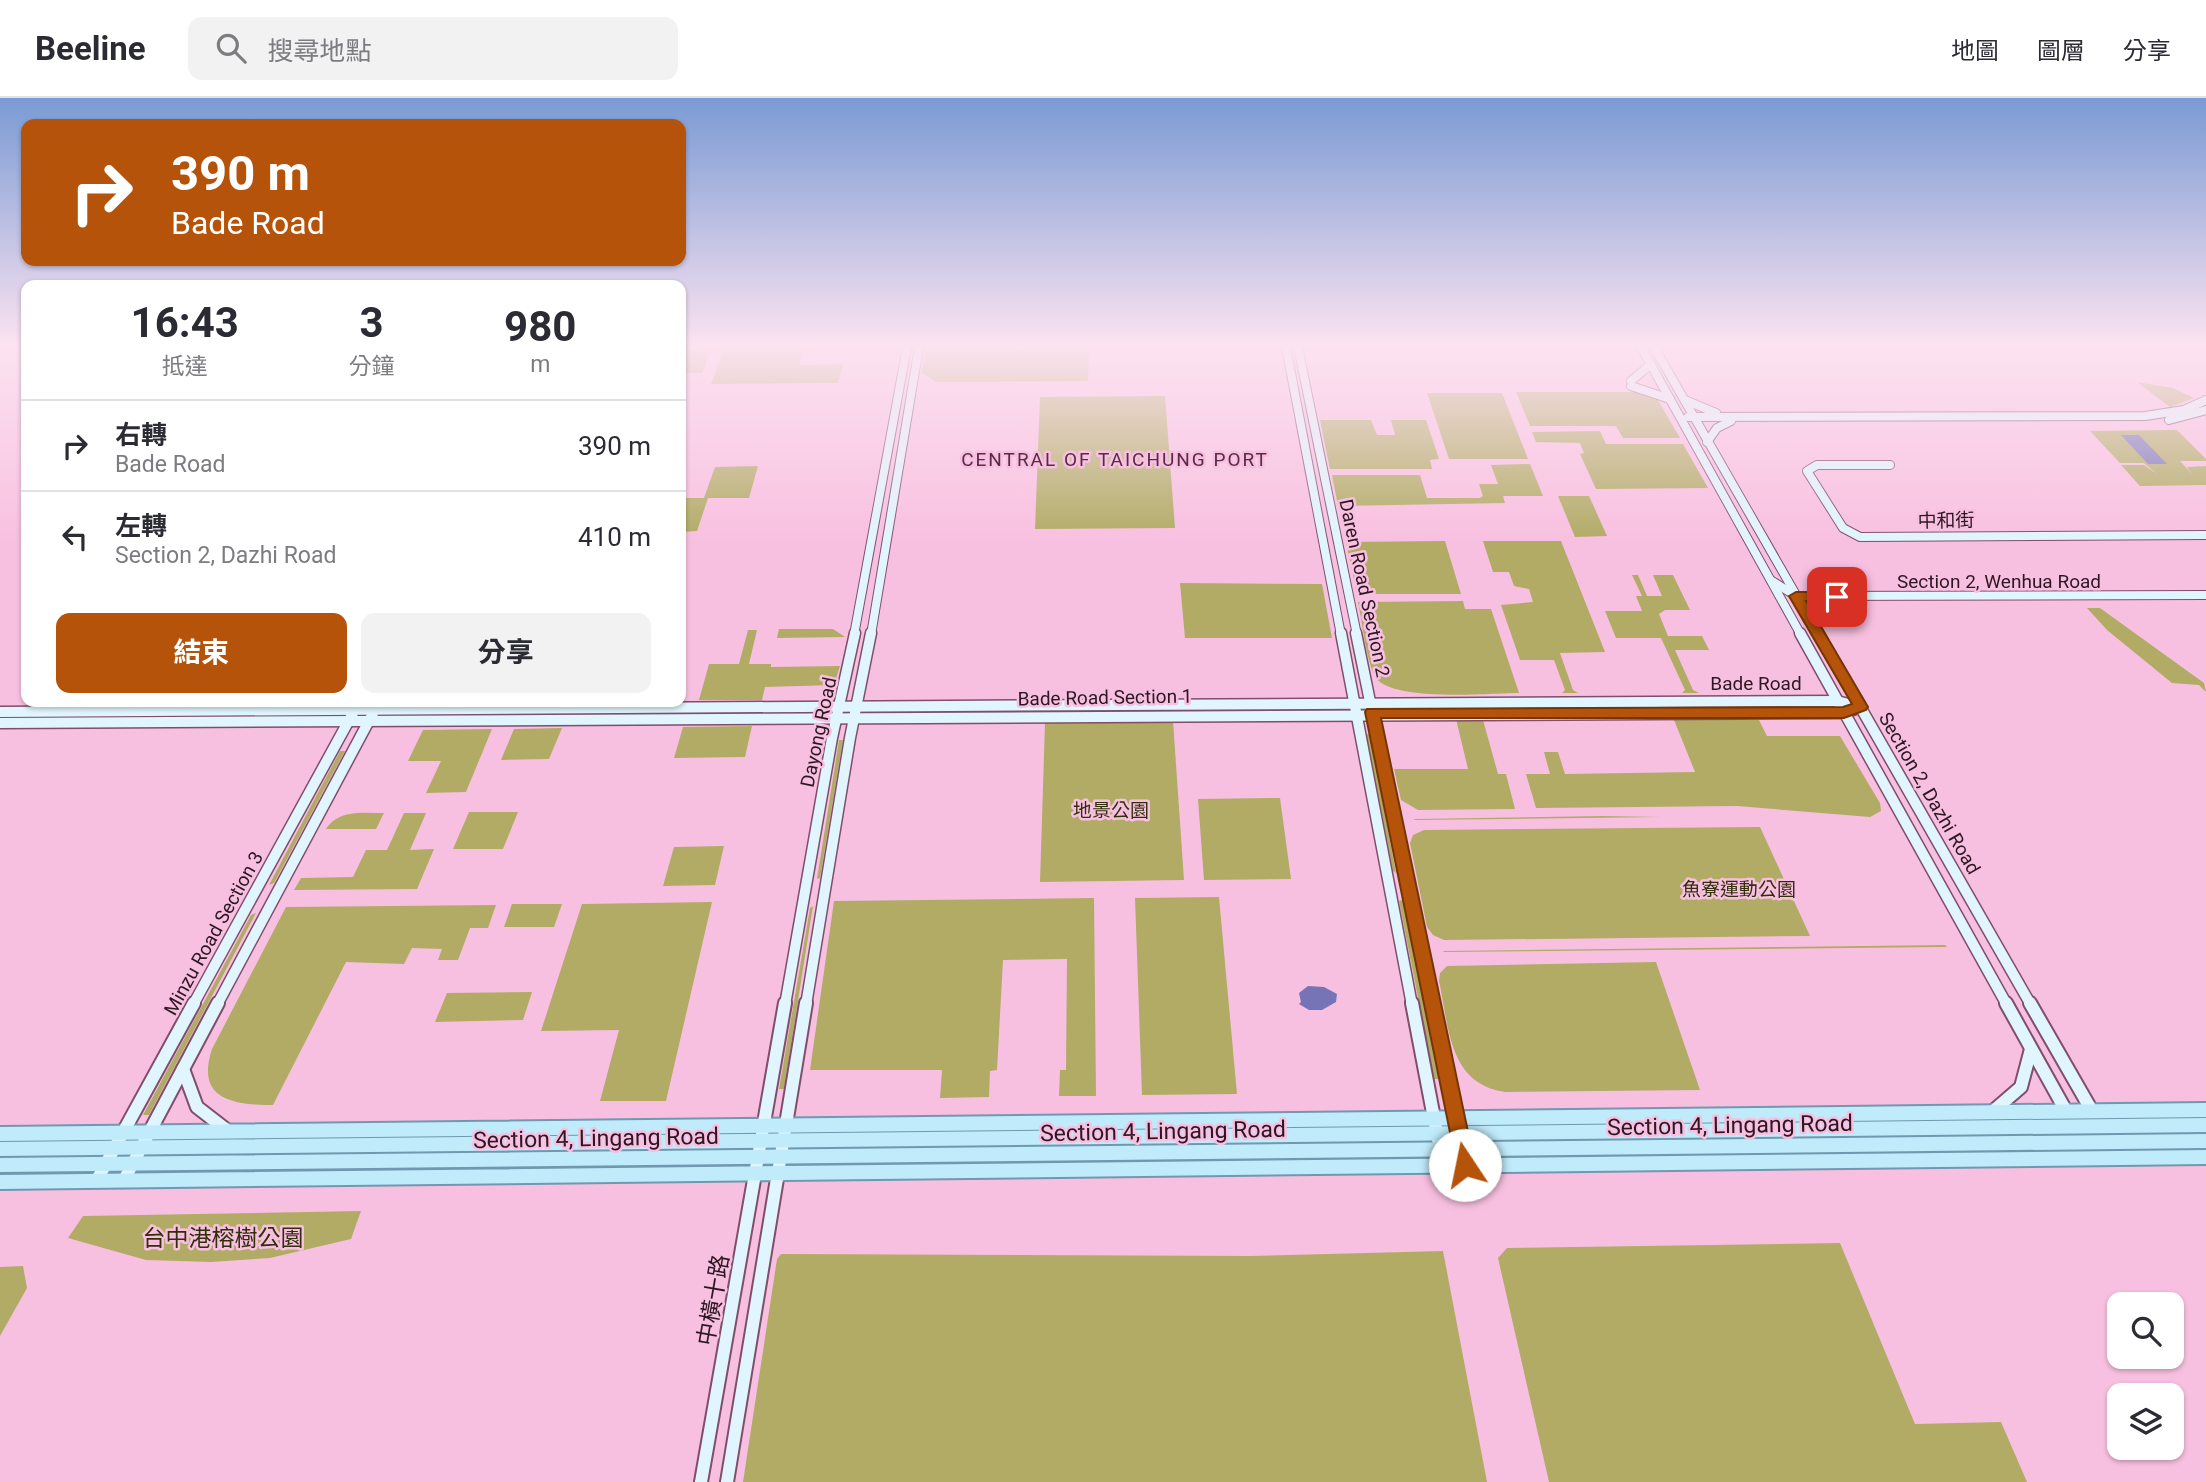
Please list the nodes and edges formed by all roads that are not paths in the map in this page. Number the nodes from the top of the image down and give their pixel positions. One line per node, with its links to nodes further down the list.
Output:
1 (897, 412): 24 (street, Dayong Road)
2 (906, 412): 24 (street, Dayong Road)
3 (1300, 412): 20 (street, Daren Road Section 2)
4 (1309, 412): 20 (street, Daren Road Section 2)
5 (1677, 412): 12 (street, Section 2, Dazhi Road)
6 (1690, 412): 10 (street, Section 2, Dazhi Road)
7 (1711, 412): 11 (street)
8 (2177, 412): 11 (street)
9 (2200, 412): 11 (street)
10 (1694, 418): 11 (street); 12 (street); 13 (street, Section 2, Dazhi Road)
11 (1729, 419): 13 (street)
12 (1682, 420): 16 (street, Section 2, Dazhi Road)
13 (1707, 442): 18 (street, Section 2, Dazhi Road)
14 (1890, 465): 15 (street, 中和街)
15 (2206, 535)
16 (1771, 581): 18 (street); 21 (street, Section 2, Dazhi Road)
17 (2206, 590): 18 (street, Section 2, Wenhua Road)
18 (1794, 593): 19 (street, Section 2, Wenhua Road); 28 (street, Section 2, Dazhi Road)
19 (2206, 596)
20 (1361, 701): 21 (street, Bade Road); 22 (street, Bade Road Section 1); 30 (street, Daren Road Section 2); 30 (street, Daren Road Section 2)
21 (1837, 701): 28 (street, Bade Road); 31 (street, Section 2, Dazhi Road)
22 (1106, 703): 24 (street, Bade Road Section 1); 32 (street)
23 (686, 705): 24 (street, Bade Road Section 1)
24 (849, 705): 33 (street, Dayong Road); 33 (street, Dayong Road)
25 (298, 707): 29 (street, Bade Road Section 1)
26 (356, 707): 35 (street, Minzu Road Section 3)
27 (376, 707): 36 (street, Minzu Road Section 3)
28 (1861, 707): 31 (street, Bade Road); 41 (street, Section 2, Dazhi Road)
29 (0, 712)
30 (1364, 713): 31 (street, Bade Road); 32 (street, Bade Road Section 1); 43 (street, Daren Road Section 2); 44 (street, Daren Road Section 2)
31 (1844, 713): 37 (street, Section 2, Dazhi Road)
32 (1107, 715): 33 (street, Bade Road Section 1)
33 (846, 717): 36 (street, Bade Road Section 1); 45 (street, Dayong Road); 46 (street, Dayong Road)
34 (0, 723): 35 (street, Bade Road Section 1)
35 (348, 723): 36 (street, Bade Road Section 1); 49 (street, Minzu Road Section 3)
36 (368, 723): 38 (street, Minzu Road Section 3)
37 (2031, 1048): 40 (street, Section 2, Dazhi Road); 42 (street)
38 (183, 1069): 48 (street); 49 (street, Minzu Road Section 3)
39 (2206, 1110): 41 (main road, Section 4, Lingang Road)
40 (2066, 1111): 41 (main road, Section 4, Lingang Road); 42 (main road, Section 4, Lingang Road)
41 (2092, 1111)
42 (1992, 1112): 44 (main road, Section 4, Lingang Road)
43 (1433, 1118): 44 (main road, Section 4, Lingang Road); 46 (main road, Section 4, Lingang Road); 50 (street, Daren Road Section 2)
44 (1455, 1118): 51 (street, Daren Road Section 2)
45 (765, 1125): 46 (main road, Section 4, Lingang Road); 48 (main road, Section 4, Lingang Road); 53 (street, 中橫十路)
46 (787, 1125): 54 (street)
47 (2206, 1125): 51 (main road, Section 4, Lingang Road)
48 (228, 1131): 49 (main road, Section 4, Lingang Road)
49 (137, 1132): 52 (main road, Section 4, Lingang Road); 56 (street, Minzu Road Section 3); 56 (street, Minzu Road Section 3)
50 (1436, 1133): 51 (main road, Section 4, Lingang Road); 54 (main road, Section 4, Lingang Road); 58 (street, Daren Road Section 2)
51 (1459, 1133): 59 (street, Daren Road Section 2)
52 (0, 1134)
53 (762, 1141): 54 (main road, Section 4, Lingang Road); 56 (main road, Section 4, Lingang Road); 60 (street, 中橫十路)
54 (784, 1141): 61 (street)
55 (2206, 1141): 59 (main road, Section 4, Lingang Road)
56 (128, 1148): 57 (main road, Section 4, Lingang Road); 63 (street, Minzu Road Section 3); 63 (street, Minzu Road Section 3)
57 (0, 1149)
58 (1440, 1149): 59 (main road, Section 4, Lingang Road); 61 (main road, Section 4, Lingang Road); 66 (street, Daren Road Section 2)
59 (1462, 1149): 65 (street, Daren Road Section 2)
60 (760, 1157): 61 (main road, Section 4, Lingang Road); 63 (main road, Section 4, Lingang Road); 67 (street, 中橫十路)
61 (781, 1157): 68 (street)
62 (2206, 1157): 65 (main road, Section 4, Lingang Road)
63 (119, 1164): 64 (main road, Section 4, Lingang Road); 69 (street, Minzu Road Section 3); 69 (street, Minzu Road Section 3)
64 (0, 1165)
65 (1465, 1165): 66 (main road, Section 4, Lingang Road)
66 (1443, 1166): 68 (main road, Section 4, Lingang Road)
67 (757, 1173): 68 (main road, Section 4, Lingang Road); 69 (main road, Section 4, Lingang Road); 71 (street, 中橫十路)
68 (779, 1173): 72 (street)
69 (111, 1180): 70 (main road, Section 4, Lingang Road)
70 (0, 1182)
71 (701, 1482)
72 (727, 1482)

